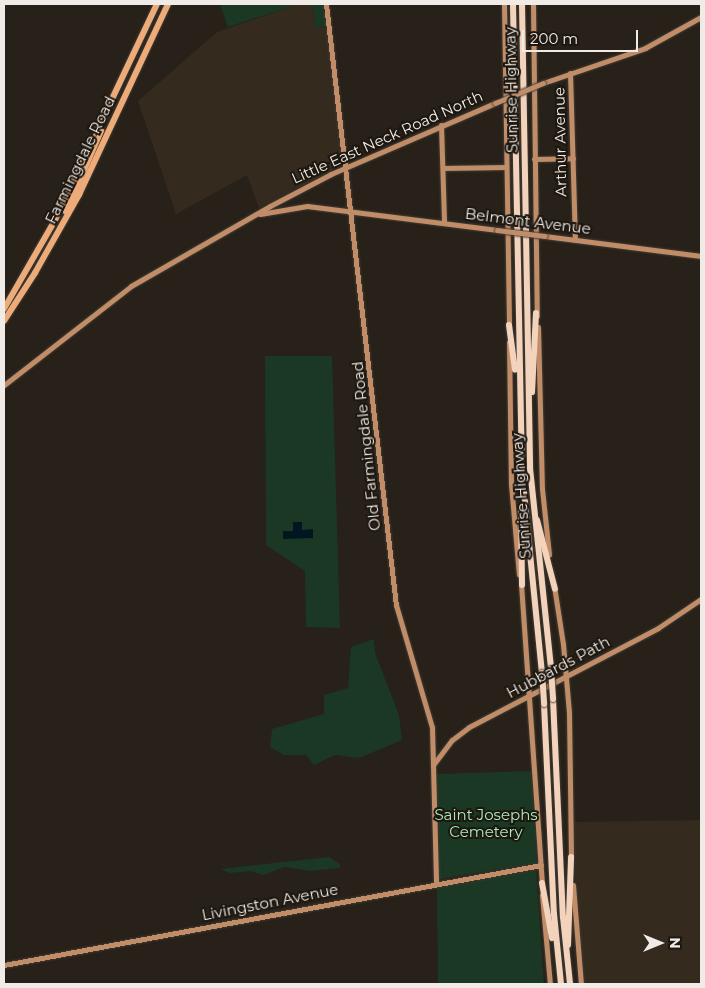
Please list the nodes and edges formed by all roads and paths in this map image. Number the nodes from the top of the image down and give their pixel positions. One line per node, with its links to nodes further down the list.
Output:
1 (157, 4): 9 (main road, Farmingdale Road); 10 (main road)
2 (168, 4): 10 (main road, Farmingdale Road)
3 (326, 4): 17 (main road, Old Farmingdale Road)
4 (504, 4): 18 (main road, Sunrise Highway)
5 (513, 4): 31 (highway, Sunrise Highway)
6 (522, 4): 32 (highway, Sunrise Highway)
7 (533, 4): 16 (main road, Sunrise Highway)
8 (701, 17): 12 (main road, Little East Neck Road North)
9 (149, 22): 11 (main road); 13 (main road, Farmingdale Road)
10 (158, 26): 11 (main road, Farmingdale Road)
11 (150, 44): 23 (main road, Farmingdale Road)
12 (570, 73): 14 (main road, Little East Neck Road North, bridge); 15 (main road, Arthur Avenue)
13 (105, 116): 23 (main road); 26 (main road, Farmingdale Road)
14 (441, 125): 17 (main road, Little East Neck Road North); 19 (main road)
15 (573, 158): 16 (main road); 24 (main road, Arthur Avenue)
16 (534, 159): 27 (main road, Sunrise Highway)
17 (347, 167): 20 (main road, Old Farmingdale Road); 21 (main road, Little East Neck Road North)
18 (506, 167): 19 (main road); 29 (main road, Sunrise Highway)
19 (443, 168): 22 (main road)
20 (352, 211): 21 (main road, Belmont Avenue); 22 (main road, Belmont Avenue); 40 (main road, Old Farmingdale Road)
21 (260, 214): 30 (main road, Little East Neck Road North)
22 (444, 223): 24 (main road, Belmont Avenue, bridge)
23 (62, 227): 28 (main road, Farmingdale Road)
24 (576, 240): 25 (main road, Belmont Avenue)
25 (701, 256)
26 (4, 309)
27 (536, 312): 32 (highway); 36 (main road, Sunrise Highway)
28 (4, 321)
29 (510, 325): 31 (highway); 35 (main road, Sunrise Highway)
30 (4, 385)
31 (520, 406): 33 (highway, Sunrise Highway)
32 (529, 421): 34 (highway, Sunrise Highway)
33 (523, 494): 35 (highway); 46 (highway, Sunrise Highway, bridge)
34 (532, 500): 36 (highway); 47 (highway, Sunrise Highway, bridge)
35 (522, 585): 39 (main road, Sunrise Highway)
36 (554, 589): 38 (main road, Sunrise Highway)
37 (701, 598): 38 (main road, Hubbards Path)
38 (566, 677): 39 (main road, Hubbards Path); 41 (main road, Sunrise Highway)
39 (530, 696): 40 (main road, Hubbards Path); 42 (main road, Sunrise Highway)
40 (433, 765): 43 (main road, Old Farmingdale Road)
41 (571, 856): 47 (highway); 51 (main road, Sunrise Highway)
42 (541, 864): 43 (main road, Livingston Avenue); 44 (main road, Sunrise Highway)
43 (436, 883): 45 (main road, Livingston Avenue)
44 (542, 883): 46 (highway); 48 (main road, Sunrise Highway)
45 (4, 966)
46 (558, 966): 49 (highway, Sunrise Highway)
47 (568, 969): 50 (highway, Sunrise Highway)
48 (550, 984)
49 (561, 984)
50 (570, 984)
51 (581, 984)

